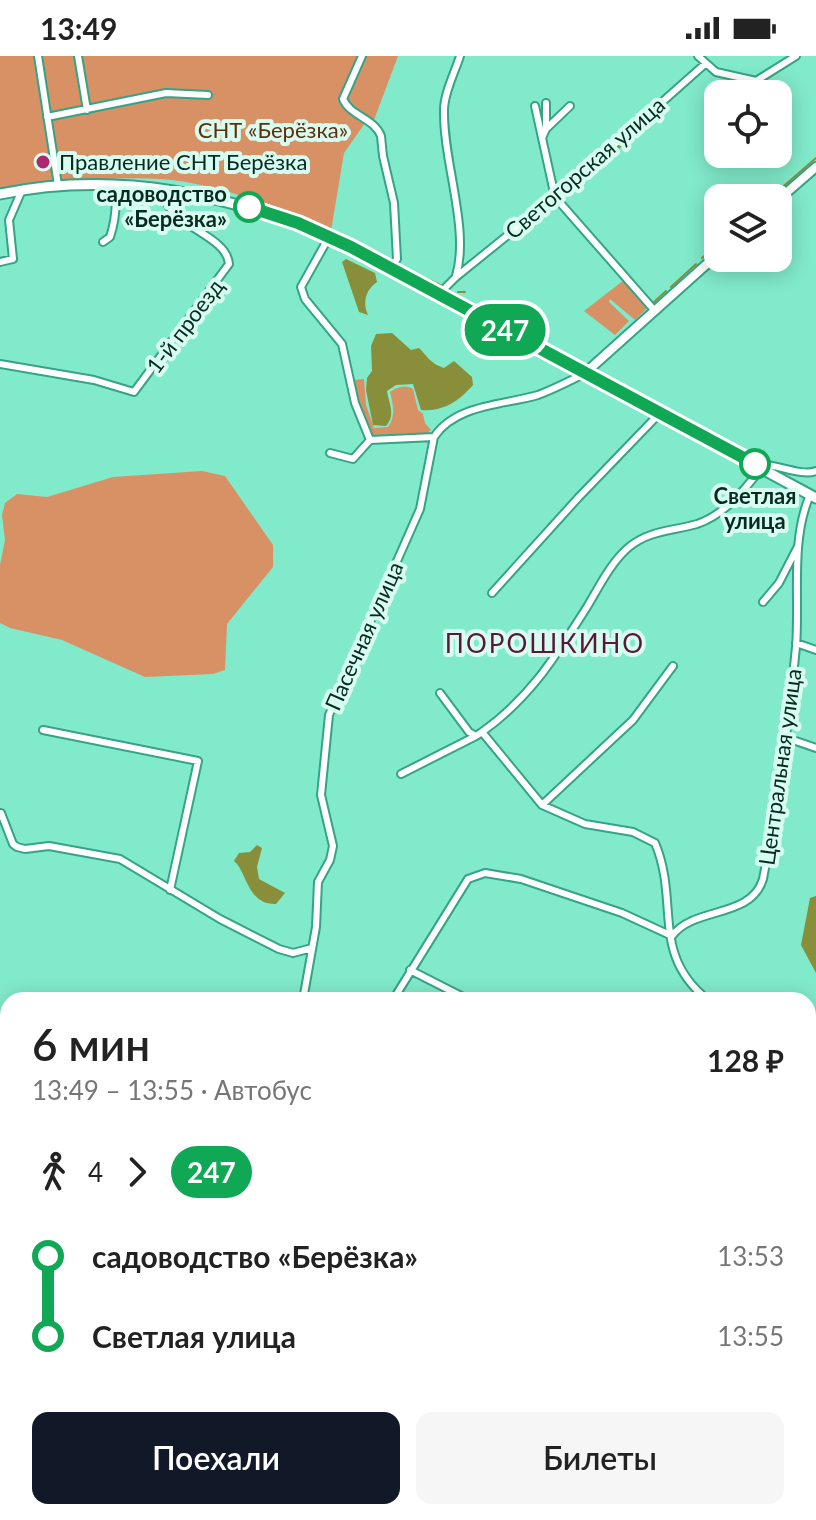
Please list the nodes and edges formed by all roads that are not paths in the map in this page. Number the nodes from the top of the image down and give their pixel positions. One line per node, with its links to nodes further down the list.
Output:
1 (38, 56): 13 (street)
2 (78, 56): 12 (street)
3 (362, 56): 28 (street)
4 (460, 56): 29 (street)
5 (698, 56): 7 (street)
6 (796, 56): 7 (street)
7 (705, 64): 23 (street, Светогорская улица)
8 (208, 95): 12 (street)
9 (546, 103): 14 (street)
10 (535, 106): 15 (street)
11 (570, 106): 14 (street)
12 (87, 110): 13 (street)
13 (47, 117): 17 (street)
14 (546, 129): 15 (street)
15 (542, 138): 23 (street)
16 (816, 167): 19 (street)
17 (58, 185): 18 (main road); 21 (main road)
18 (115, 185): 20 (main road); 25 (street)
19 (792, 188)
20 (165, 189): 24 (main road); 32 (street, 1-й проезд)
21 (22, 190): 22 (main road); 26 (street)
22 (0, 194)
23 (555, 197): 29 (street, Светогорская улица); 31 (street)
24 (329, 237): 28 (main road); 36 (street)
25 (103, 242)
26 (0, 262)
27 (704, 267): 31 (street)
28 (390, 269): 30 (main road)
29 (456, 277): 30 (street, Светогорская улица)
30 (438, 295): 33 (main road)
31 (655, 311): 33 (street)
32 (0, 364)
33 (584, 374): 34 (main road); 35 (street)
34 (659, 414): 38 (main road); 42 (street)
35 (434, 437): 36 (street); 57 (street, Пасечная улица)
36 (370, 440): 37 (street)
37 (330, 453)
38 (758, 466): 39 (street); 40 (main road); 49 (street)
39 (816, 471)
40 (813, 496): 41 (street, Центральная улица)
41 (799, 544): 43 (street); 44 (street, Центральная улица)
42 (492, 593)
43 (763, 602)
44 (796, 643): 45 (street); 50 (street, Центральная улица)
45 (816, 650)
46 (673, 666): 53 (street)
47 (440, 693): 49 (street)
48 (43, 730): 55 (street)
49 (479, 734): 52 (street); 53 (street)
50 (787, 738): 51 (street); 56 (street, Центральная улица)
51 (816, 748)
52 (401, 774)
53 (542, 805): 56 (street)
54 (1, 813): 55 (street)
55 (170, 890): 57 (street)
56 (672, 936): 58 (street); 62 (street)
57 (312, 948): 59 (street, Пасечная улица)
58 (410, 970): 60 (street); 61 (street)
59 (304, 992)
60 (398, 992)
61 (453, 992)
62 (697, 992)

